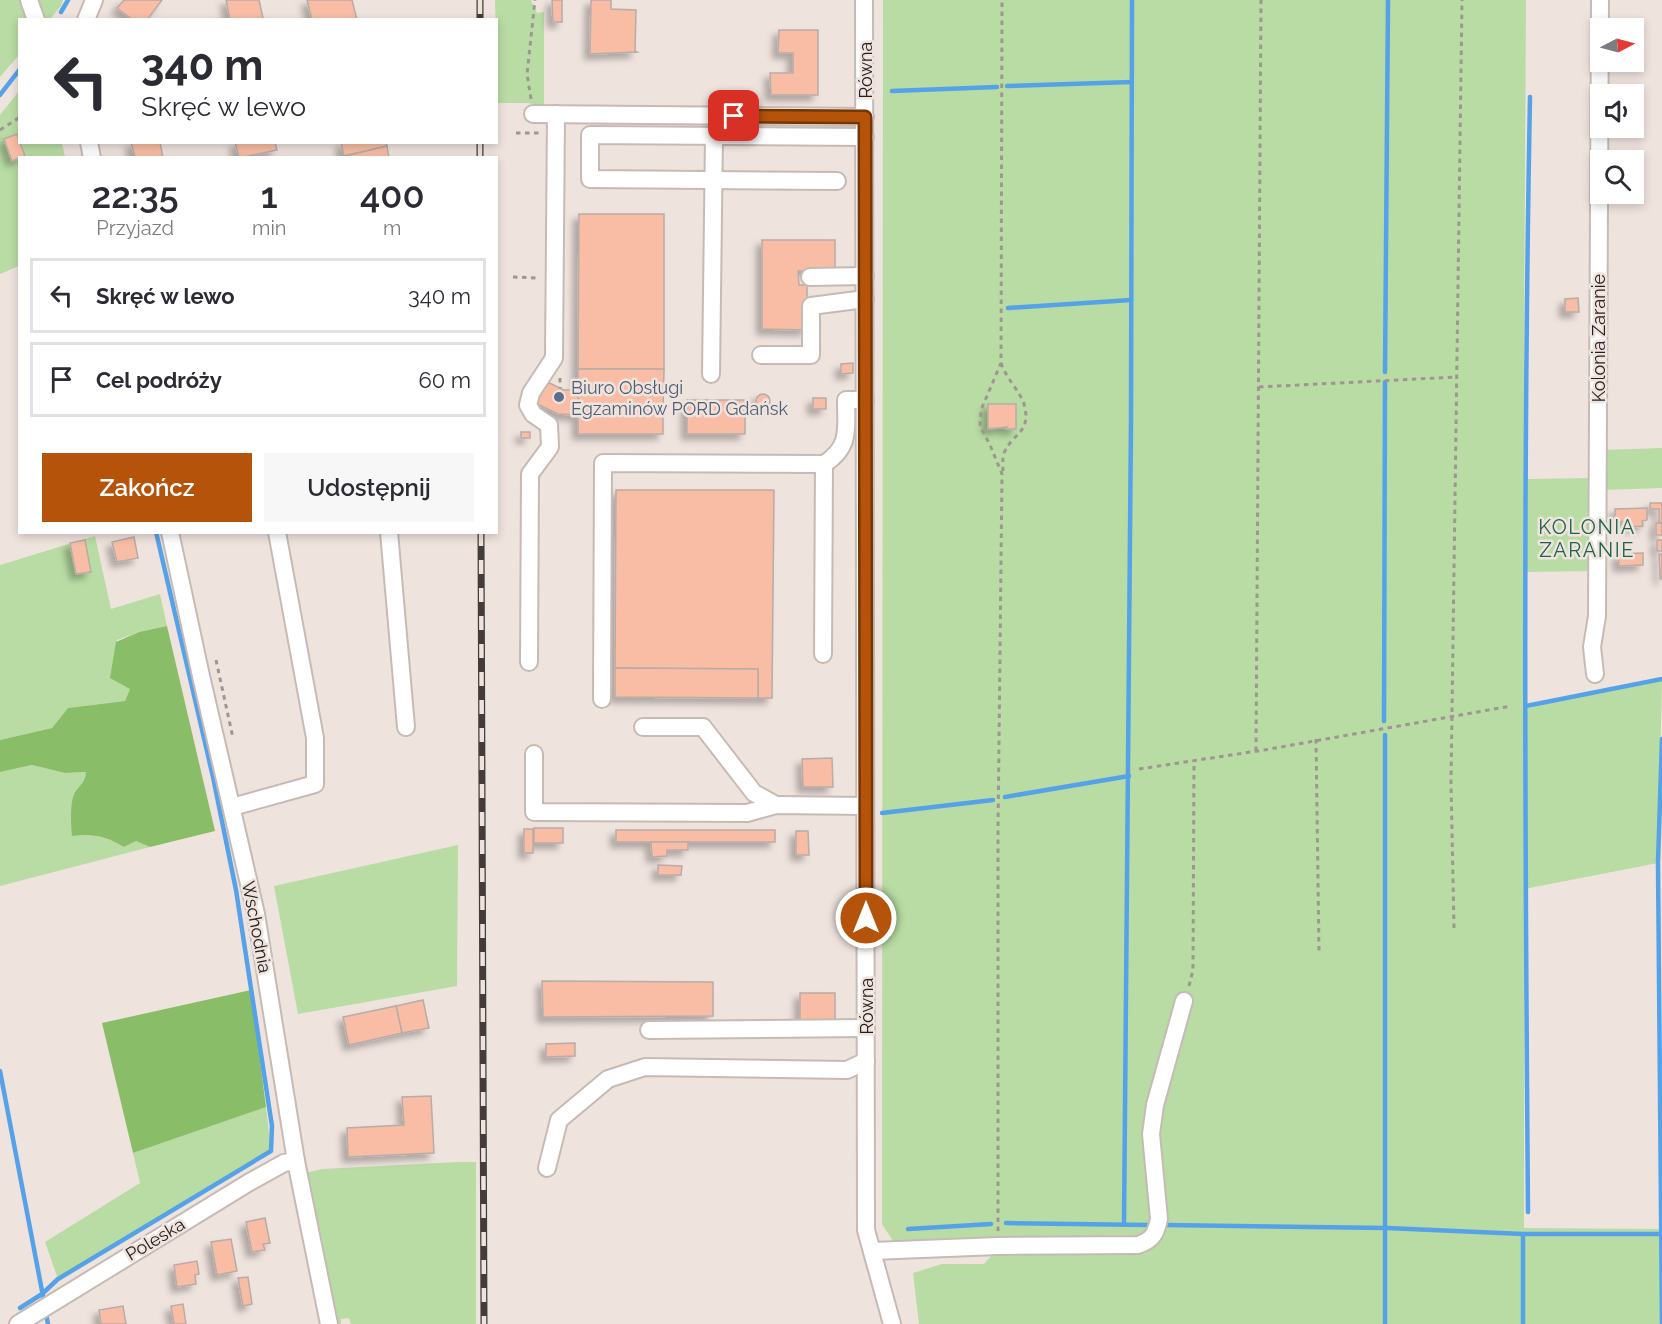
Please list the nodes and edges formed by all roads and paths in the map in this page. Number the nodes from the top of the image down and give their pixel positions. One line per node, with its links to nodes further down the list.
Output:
1 (29, 0): 9 (street)
2 (94, 0): 10 (street)
3 (535, 0): 11 (path)
4 (864, 0): 14 (street, Równa)
5 (1002, 0): 29 (path)
6 (1262, 0): 32 (path)
7 (1462, 0): 31 (path)
8 (1600, 0): 41 (street, Kolonia Zaranie)
9 (35, 18)
10 (87, 18)
11 (531, 96)
12 (533, 114): 13 (street)
13 (556, 114): 14 (street); 40 (street)
14 (865, 117): 20 (street, Równa)
15 (18, 118): 16 (path)
16 (0, 130)
17 (516, 133): 18 (path)
18 (544, 133)
19 (714, 136): 20 (street); 21 (street); 21 (street)
20 (865, 137): 23 (street, Równa)
21 (713, 180): 22 (street); 30 (street)
22 (837, 181)
23 (865, 276): 25 (street); 27 (street, Równa)
24 (513, 277): 26 (path)
25 (810, 277)
26 (541, 278)
27 (865, 299): 28 (street); 33 (street, Równa)
28 (761, 355)
29 (1001, 363): 35 (path); 35 (path)
30 (711, 374)
31 (1457, 377): 32 (path); 44 (path)
32 (1259, 387): 48 (path)
33 (865, 400): 34 (street); 54 (street, Równa)
34 (824, 464): 39 (street); 42 (street)
35 (1002, 474): 64 (path)
36 (170, 534): 53 (street, Wschodnia)
37 (277, 534): 53 (street)
38 (389, 534): 45 (street)
39 (823, 654)
40 (529, 663)
41 (1595, 674)
42 (602, 699)
43 (1511, 706): 44 (path)
44 (1452, 716): 47 (path); 55 (path)
45 (406, 727)
46 (643, 727): 52 (street)
47 (1316, 739): 48 (path); 56 (path)
48 (1256, 751): 50 (path)
49 (534, 754): 52 (street)
50 (1194, 760): 51 (path); 57 (path)
51 (1139, 769)
52 (776, 805): 54 (street)
53 (231, 807): 62 (street, Wschodnia)
54 (866, 807): 59 (street, Równa)
55 (1454, 928)
56 (1318, 952)
57 (1193, 970)
58 (1184, 1001): 64 (street)
59 (866, 1028): 60 (street); 61 (street, Równa)
60 (649, 1030)
61 (866, 1061): 63 (street); 65 (street, Równa)
62 (296, 1161): 66 (street, Poleska); 67 (street, Wschodnia)
63 (547, 1168)
64 (998, 1246): 65 (street)
65 (872, 1251): 68 (street, Równa)
66 (18, 1324)
67 (329, 1324)
68 (892, 1324)

